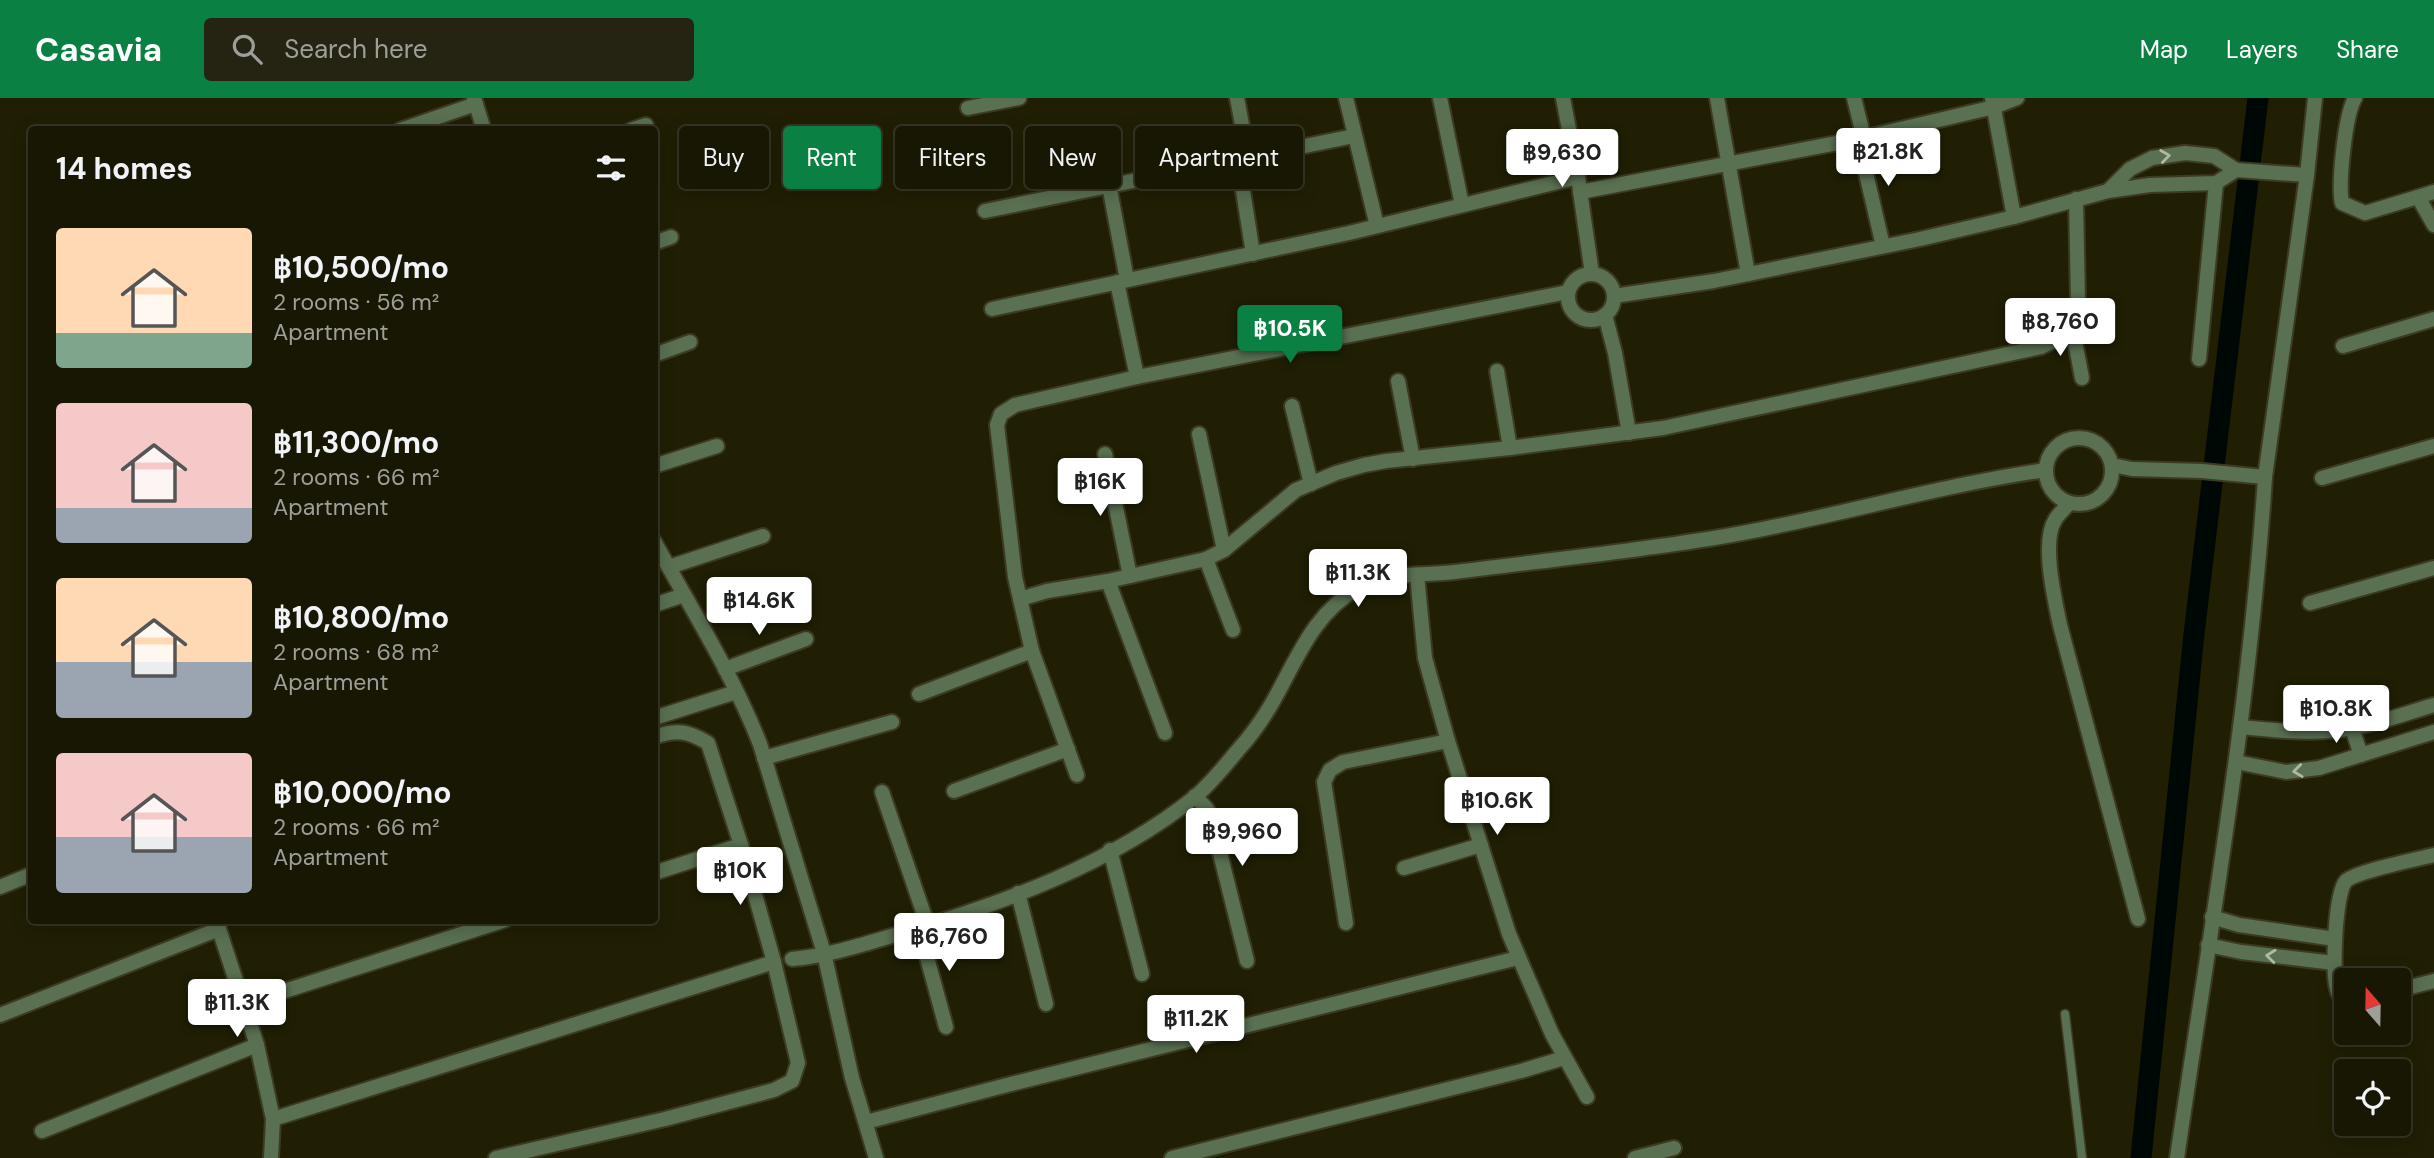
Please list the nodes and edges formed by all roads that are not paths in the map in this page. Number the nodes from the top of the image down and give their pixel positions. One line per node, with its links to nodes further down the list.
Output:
1 (1019, 98): 13 (street)
2 (1237, 98): 18 (street)
3 (1346, 98): 19 (street)
4 (1440, 98): 35 (street)
5 (1717, 98): 22 (street)
6 (1854, 98): 20 (street)
7 (2017, 98): 12 (street)
8 (2315, 98): 24 (street)
9 (2355, 98): 33 (street)
10 (1565, 99): 25 (street)
11 (475, 101): 15 (street); 16 (street)
12 (1993, 103): 20 (street); 37 (street)
13 (968, 108)
14 (646, 125): 17 (street)
15 (410, 126)
16 (483, 126)
17 (643, 126)
18 (1240, 126)
19 (1354, 136): 21 (street); 39 (street)
20 (1861, 138): 22 (street); 42 (street)
21 (1303, 146)
22 (1729, 164): 31 (street); 45 (street)
23 (2239, 171): 24 (street); 26 (street); 30 (street, one-way to 23)
24 (2307, 175): 72 (street)
25 (1578, 177): 31 (street); 35 (street)
26 (2216, 183): 30 (street); 56 (street)
27 (1089, 189): 36 (street)
28 (1109, 189): 46 (street)
29 (1246, 189): 43 (street)
30 (2108, 191): 34 (street)
31 (1580, 192): 44 (street)
32 (2434, 192): 33 (street)
33 (2418, 197): 38 (street)
34 (2076, 199): 37 (street); 52 (street)
35 (1462, 205): 39 (street)
36 (985, 211)
37 (2014, 217): 42 (street)
38 (2434, 225)
39 (1377, 226): 43 (street)
40 (671, 237): 41 (street)
41 (658, 242)
42 (1883, 246): 45 (street)
43 (1253, 254): 46 (street)
44 (1592, 274): 47 (street); 48 (street)
45 (1748, 274): 48 (street)
46 (1122, 281): 49 (street); 58 (street)
47 (1568, 292): 50 (street); 58 (street)
48 (1614, 296): 50 (street)
49 (992, 309)
50 (1605, 316): 62 (street)
51 (2434, 319): 54 (street)
52 (2073, 331): 59 (street); 62 (street)
53 (690, 342): 55 (street)
54 (2343, 346)
55 (658, 354)
56 (2199, 359)
57 (1497, 371): 66 (street)
58 (1137, 377): 86 (street)
59 (2082, 378)
60 (1398, 381): 68 (street)
61 (1292, 406): 74 (street)
62 (1629, 433): 66 (street)
63 (1199, 434): 78 (street)
64 (717, 446): 69 (street)
65 (2434, 446): 73 (street)
66 (1510, 448): 68 (street)
67 (1105, 454): 83 (street)
68 (1413, 459): 74 (street)
69 (658, 465)
70 (2112, 465): 71 (street); 72 (street); 75 (street)
71 (2046, 470): 75 (street); 82 (street)
72 (2265, 477): 98 (street)
73 (2322, 478)
74 (1311, 484): 78 (street)
75 (2069, 503): 122 (street)
76 (763, 536): 80 (street)
77 (658, 548): 80 (street)
78 (1224, 550): 79 (street)
79 (1206, 559): 83 (street); 89 (street)
80 (669, 567): 85 (street)
81 (2434, 568): 87 (street)
82 (1417, 575): 103 (street); 111 (street)
83 (1130, 576): 84 (street)
84 (1108, 581): 86 (street); 101 (street)
85 (684, 595): 88 (street); 92 (street)
86 (1020, 599): 91 (street)
87 (2310, 603)
88 (658, 604)
89 (1233, 630)
90 (806, 639): 92 (street)
91 (1032, 651): 94 (street); 104 (street)
92 (726, 669): 93 (street)
93 (736, 692): 96 (street); 106 (street)
94 (919, 694)
95 (2434, 705): 99 (street)
96 (658, 717)
97 (892, 722): 106 (street)
98 (2240, 727): 99 (street); 107 (street)
99 (2352, 728): 105 (street)
100 (2434, 732): 105 (street)
101 (1165, 733)
102 (658, 736): 112 (street)
103 (1448, 741): 113 (street); 123 (street)
104 (1068, 749): 108 (street); 109 (street)
105 (2361, 755): 107 (street, one-way to 107)
106 (764, 758): 129 (street)
107 (2236, 762): 121 (street)
108 (1077, 775)
109 (954, 791)
110 (882, 792): 126 (street)
111 (1195, 796): 114 (street); 132 (street)
112 (741, 845): 117 (street); 133 (street)
113 (1481, 845): 116 (street); 130 (street)
114 (1110, 850): 120 (street); 136 (street)
115 (2434, 855): 127 (street)
116 (1404, 868)
117 (658, 872)
118 (28, 876): 119 (street)
119 (0, 887)
120 (1018, 893): 126 (street); 140 (street)
121 (2212, 918): 127 (street); 128 (street)
122 (2138, 919)
123 (1346, 923)
124 (493, 924): 139 (street)
125 (217, 925): 139 (street); 142 (street)
126 (923, 927): 129 (street); 143 (street)
127 (2335, 939): 134 (street)
128 (2208, 945): 134 (street, one-way to 128); 157 (street)
129 (824, 953): 131 (street); 148 (street)
130 (1518, 958): 145 (street); 148 (street)
131 (792, 959)
132 (1247, 961)
133 (774, 962): 147 (street); 152 (street)
134 (2334, 963): 135 (street)
135 (2335, 968)
136 (1142, 974)
137 (2434, 981): 138 (street)
138 (2412, 987)
139 (243, 1004): 144 (street)
140 (1046, 1004)
141 (2065, 1014): 156 (lane)
142 (0, 1015)
143 (946, 1027)
144 (257, 1045): 147 (street); 149 (street)
145 (1564, 1058): 146 (street); 154 (street)
146 (1587, 1097)
147 (273, 1119): 151 (street)
148 (866, 1122): 153 (street)
149 (42, 1132)
150 (1674, 1148): 155 (street)
151 (271, 1158)
152 (496, 1158)
153 (876, 1158)
154 (1172, 1158)
155 (1635, 1158)
156 (2082, 1158)
157 (2177, 1158)

